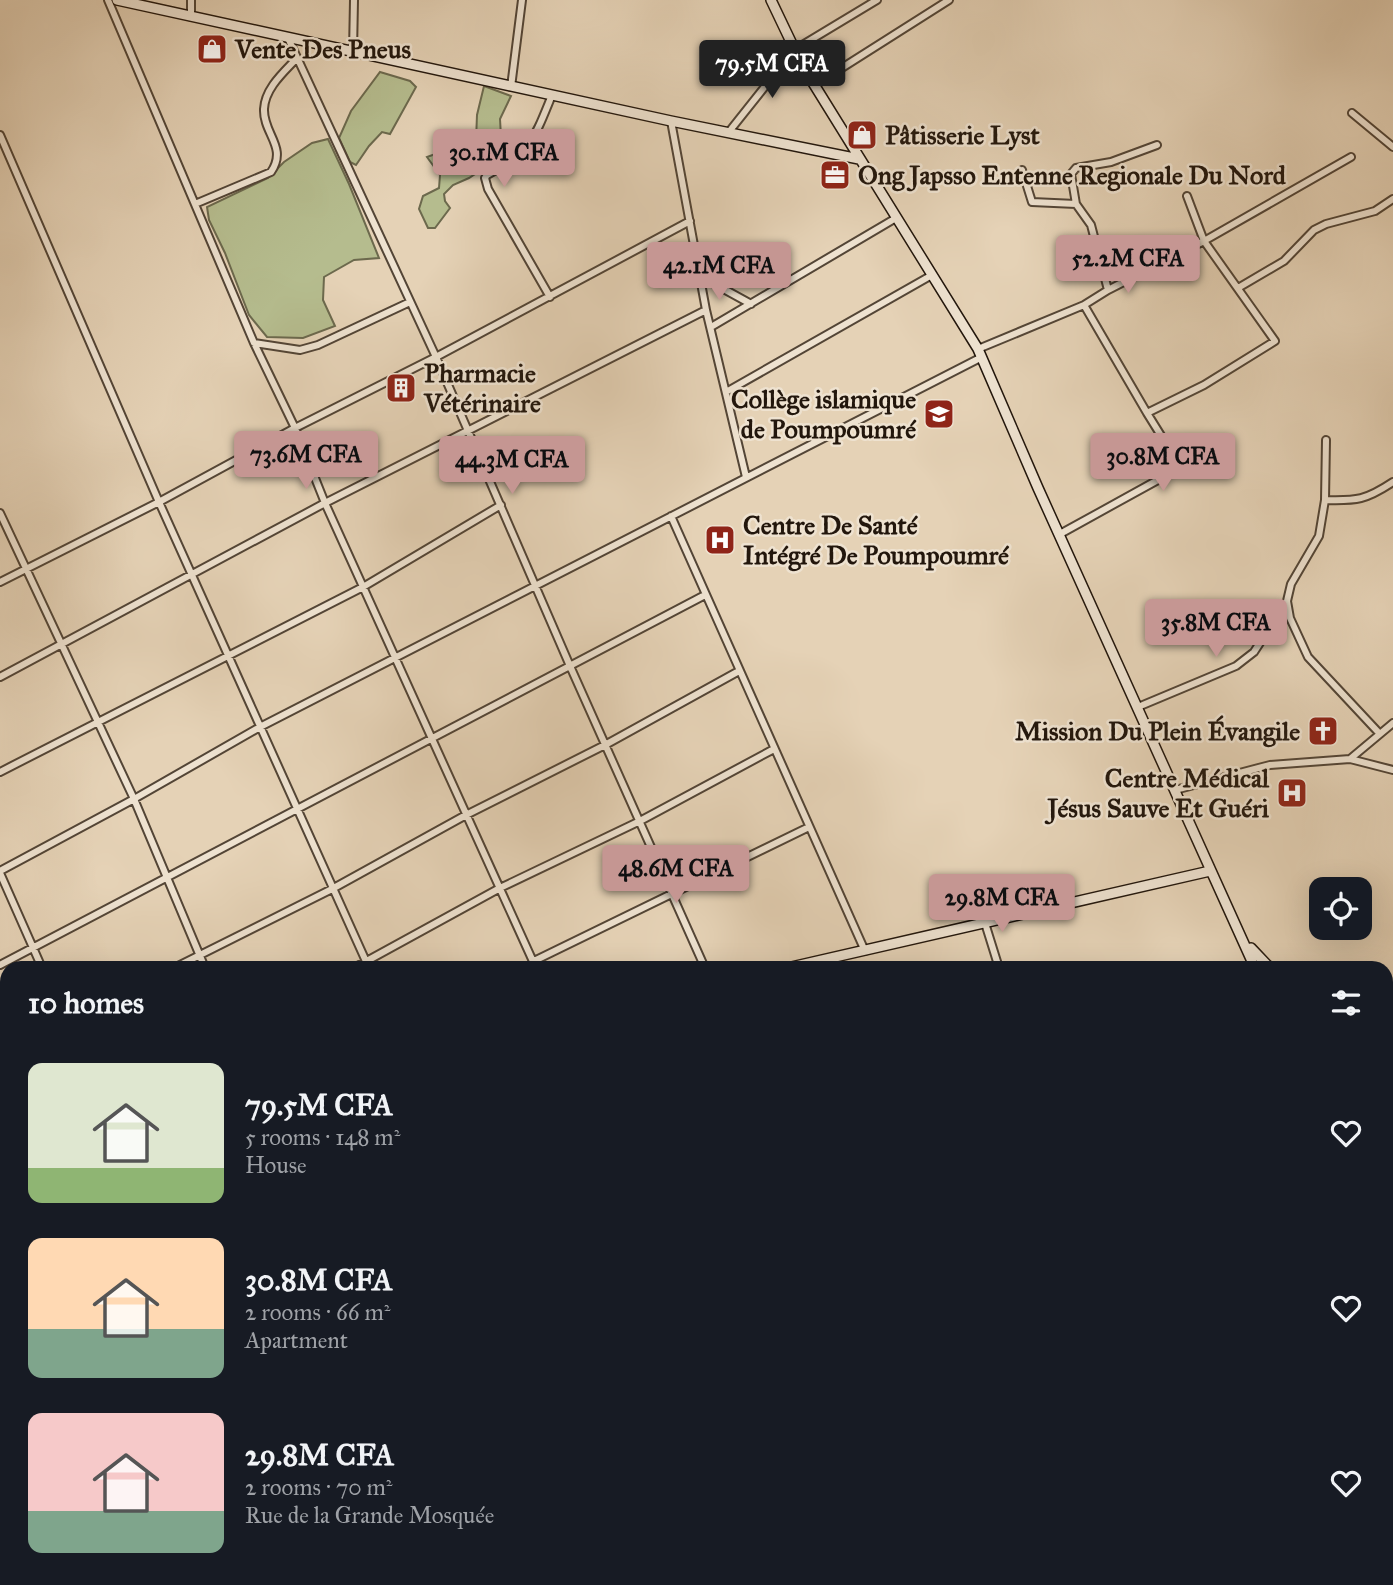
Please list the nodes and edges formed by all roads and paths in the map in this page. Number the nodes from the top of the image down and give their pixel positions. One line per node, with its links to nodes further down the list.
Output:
1 (108, 0): 28 (street)
2 (117, 0): 9 (street)
3 (191, 0): 9 (street)
4 (354, 0): 12 (street)
5 (522, 0): 15 (street)
6 (877, 0): 11 (street)
7 (949, 0): 14 (street)
8 (773, 1): 11 (street)
9 (191, 17): 10 (street)
10 (288, 38): 12 (street); 13 (street)
11 (794, 50): 14 (street); 19 (street)
12 (353, 52): 15 (street)
13 (297, 58): 28 (street); 38 (street)
14 (815, 85): 24 (street)
15 (511, 87): 16 (street)
16 (551, 95): 18 (street); 37 (street)
17 (1352, 113): 22 (street)
18 (671, 121): 19 (street); 31 (street)
19 (728, 133): 24 (street)
20 (0, 135): 54 (street)
21 (1157, 145): 29 (street)
22 (1393, 147)
23 (1351, 157): 32 (street)
24 (859, 159): 30 (street)
25 (1022, 170): 29 (street)
26 (1188, 196): 32 (street)
27 (1393, 199): 35 (street)
28 (195, 204): 43 (street)
29 (1076, 204): 36 (street)
30 (896, 218): 33 (street); 39 (street)
31 (690, 221): 34 (street); 37 (street)
32 (1204, 241): 35 (street); 36 (street)
33 (932, 275): 44 (street); 46 (street)
34 (700, 276): 39 (street); 41 (street)
35 (1238, 288): 47 (street)
36 (1108, 290): 40 (street)
37 (550, 297): 45 (street)
38 (410, 302): 43 (street); 45 (street)
39 (751, 303): 42 (street)
40 (1084, 304): 44 (street); 47 (street)
41 (706, 310): 42 (street); 49 (street)
42 (711, 327): 46 (street)
43 (254, 342): 48 (street)
44 (980, 353): 51 (street); 59 (street)
45 (436, 358): 48 (street); 49 (street)
46 (726, 392): 51 (street)
47 (1147, 413): 59 (street)
48 (295, 428): 54 (street); 55 (street)
49 (468, 432): 55 (street); 56 (street)
50 (1326, 440): 53 (street)
51 (746, 477): 58 (street)
52 (1393, 482): 53 (street)
53 (1325, 500): 66 (street)
54 (159, 502): 60 (street); 61 (street)
55 (325, 503): 61 (street); 64 (street)
56 (501, 505): 63 (street); 64 (street)
57 (0, 513): 60 (street)
58 (671, 516): 63 (street); 65 (street)
59 (1060, 534): 73 (street)
60 (26, 569): 62 (street); 67 (street)
61 (192, 575): 67 (street); 68 (street)
62 (0, 582)
63 (536, 586): 69 (street); 70 (street)
64 (363, 587): 68 (street); 69 (street)
65 (705, 596): 70 (street); 71 (street)
66 (1287, 601): 73 (street); 77 (street)
67 (61, 644): 72 (street); 74 (street)
68 (228, 656): 74 (street); 76 (street)
69 (395, 657): 76 (street); 78 (street)
70 (570, 666): 78 (street); 79 (street)
71 (739, 671): 79 (street); 80 (street)
72 (0, 677)
73 (1138, 707): 84 (street)
74 (98, 722): 83 (street); 85 (street)
75 (1393, 723): 77 (street)
76 (260, 727): 85 (street); 86 (street)
77 (1379, 733): 81 (street)
78 (432, 739): 86 (street); 87 (street)
79 (605, 745): 87 (street); 88 (street)
80 (774, 749): 88 (street); 89 (street)
81 (1350, 759): 82 (street); 84 (street)
82 (1393, 770)
83 (0, 772)
84 (1174, 790): 91 (street)
85 (134, 799): 90 (street); 92 (street)
86 (297, 810): 92 (street); 94 (street)
87 (466, 815): 93 (street); 94 (street)
88 (640, 821): 93 (street); 95 (street)
89 (808, 827): 95 (street); 99 (street)
90 (0, 872): 98 (street)
91 (1210, 872): 96 (street); 97 (street)
92 (166, 878): 98 (street); 100 (street)
93 (500, 888): 106 (street); 107 (street)
94 (332, 890): 100 (street); 105 (street)
95 (671, 892): 108 (street); 109 (street)
96 (985, 923): 99 (street); 111 (street)
97 (1245, 942): 112 (street); 113 (street)
98 (33, 947): 101 (street); 102 (street)
99 (865, 951): 110 (street)
100 (200, 955): 103 (street); 104 (street)
101 (7, 961)
102 (39, 961)
103 (188, 961)
104 (202, 961)
105 (367, 961)
106 (373, 961)
107 (533, 961)
108 (542, 961)
109 (702, 961)
110 (819, 961)
111 (997, 961)
112 (1252, 961)
113 (1263, 961)

